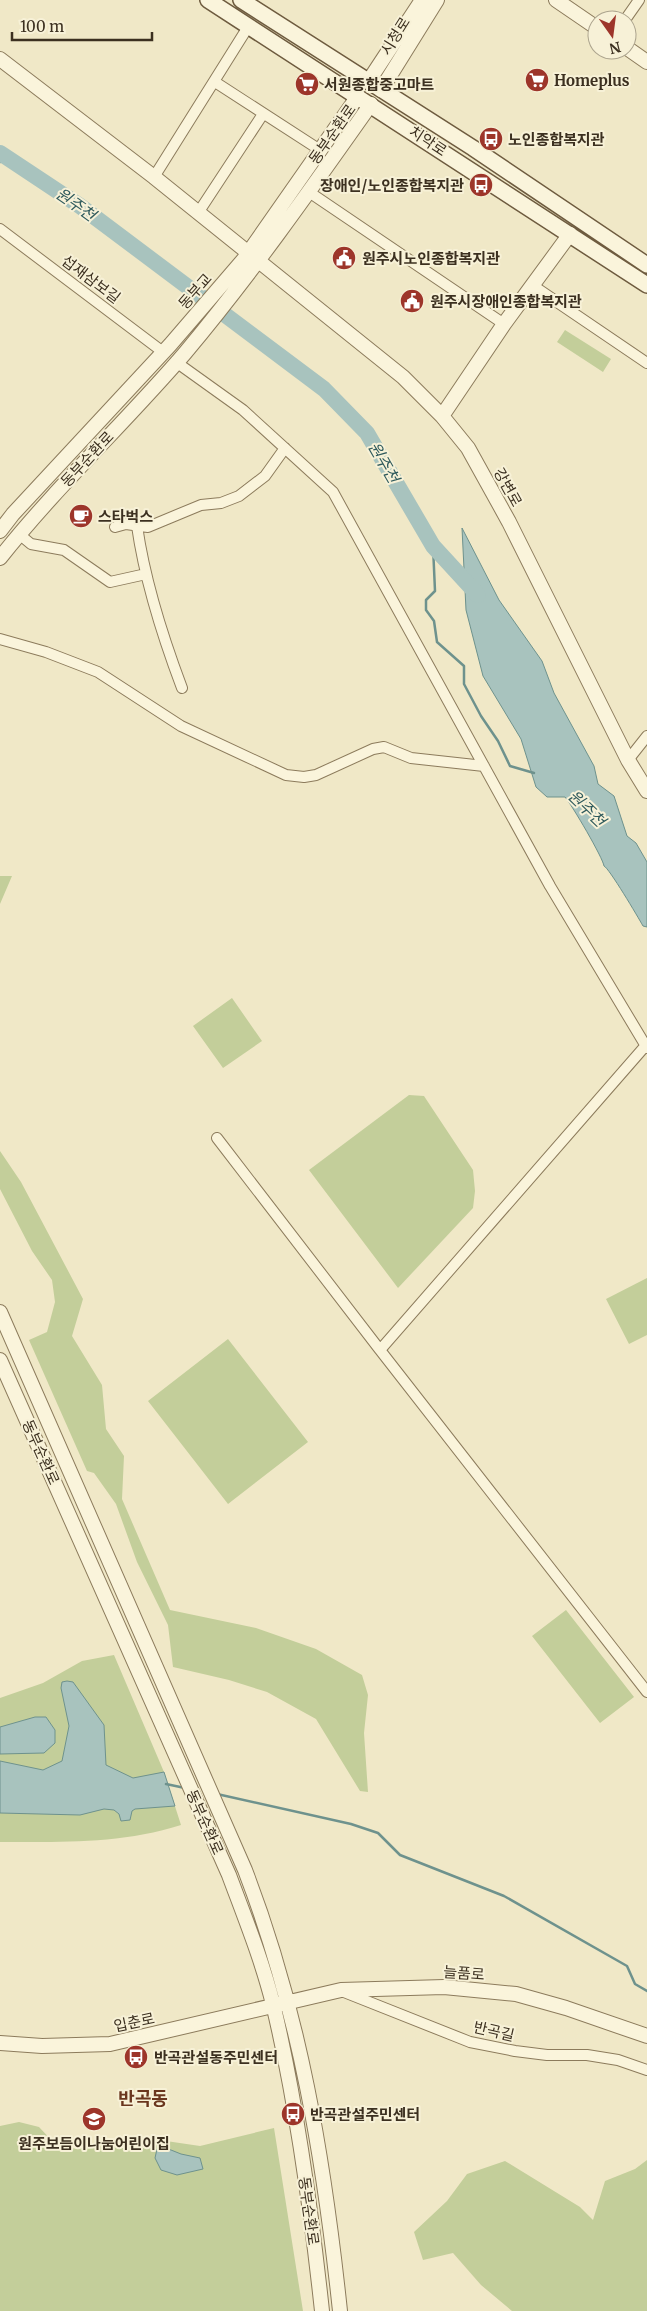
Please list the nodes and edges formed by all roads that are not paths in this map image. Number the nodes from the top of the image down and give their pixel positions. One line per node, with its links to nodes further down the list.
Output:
1 (208, 0): 7 (main road, 치악로)
2 (241, 0): 10 (main road, 치악로)
3 (422, 0): 10 (street, 시청로)
4 (437, 0): 10 (street, 시청로)
5 (556, 0): 6 (street)
6 (587, 21)
7 (248, 27): 9 (street); 11 (main road, 치악로)
8 (0, 60): 15 (street, 강변로)
9 (215, 82): 13 (street); 15 (street)
10 (375, 86): 11 (main road, 동부순환로); 12 (main road, 동부순환로); 21 (main road, 치악로)
11 (358, 96): 12 (main road, 치악로); 14 (street, 동부순환로)
12 (371, 104): 16 (street, 동부순환로); 19 (main road, 치악로)
13 (263, 114): 14 (street); 17 (street)
14 (320, 150): 20 (street, 동부순환로)
15 (154, 178): 17 (street, 강변로)
16 (309, 192): 20 (street, 동부순환로); 24 (street)
17 (198, 213): 20 (street, 강변로)
18 (0, 229): 25 (street, 섭재삼보길)
19 (570, 234): 22 (street); 23 (main road, 치악로)
20 (251, 261): 25 (street, 동부교); 26 (street, 동부교); 28 (street, 강변로)
21 (647, 265)
22 (532, 285): 24 (street); 27 (street)
23 (647, 285)
24 (504, 324): 28 (street)
25 (167, 349): 26 (street); 32 (street, 동부순환로)
26 (180, 358): 29 (street); 33 (street, 동부순환로)
27 (647, 363)
28 (442, 416): 39 (street, 강변로)
29 (285, 448): 30 (street); 40 (street)
30 (137, 526): 31 (street); 35 (street)
31 (115, 527)
32 (0, 531)
33 (19, 534): 34 (street, 동부순환로); 35 (street)
34 (0, 558)
35 (146, 574): 37 (street)
36 (0, 639): 40 (street)
37 (182, 688)
38 (647, 736): 39 (street)
39 (628, 760): 41 (street, 강변로)
40 (484, 766): 42 (street)
41 (647, 791)
42 (646, 1046): 45 (street)
43 (217, 1138): 45 (street)
44 (0, 1312): 46 (street, 동부순환로)
45 (380, 1350): 48 (street)
46 (22, 1363): 47 (street); 50 (street, 동부순환로)
47 (2, 1368): 51 (street, 동부순환로)
48 (647, 1692)
49 (341, 1990): 50 (street, 늘품로); 52 (street, 늘품로); 54 (street, 반곡길)
50 (289, 2001): 51 (street, 늘품로); 55 (street, 동부순환로)
51 (273, 2005): 53 (street, 입춘로); 56 (street, 동부순환로)
52 (647, 2036)
53 (0, 2043)
54 (647, 2070)
55 (334, 2260): 56 (street); 58 (street, 동부순환로)
56 (317, 2262): 57 (street, 동부순환로)
57 (322, 2311)
58 (340, 2311)

